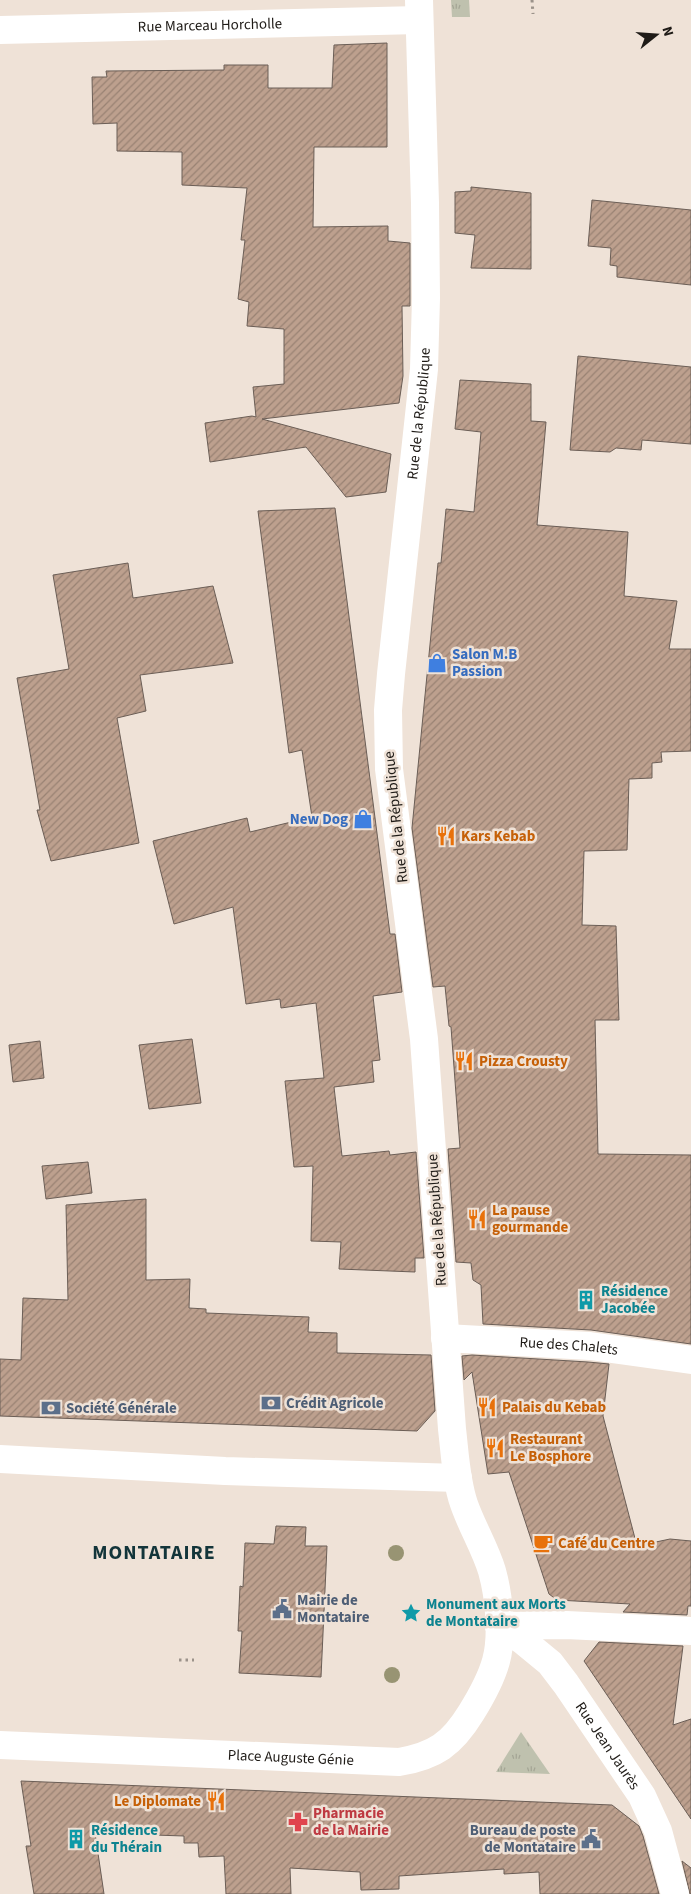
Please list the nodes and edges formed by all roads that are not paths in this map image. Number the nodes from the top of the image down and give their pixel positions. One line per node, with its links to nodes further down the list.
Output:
1 (419, 10): 2 (street, Rue Marceau Horcholle); 3 (street, Rue de la République)
2 (0, 30)
3 (445, 1338): 4 (street, Rue des Chalets); 6 (street, Rue de la République)
4 (691, 1360)
5 (0, 1459): 6 (street)
6 (458, 1478): 7 (street, Rue de la République)
7 (498, 1626): 8 (street); 9 (street, Place Auguste Génie); 10 (street, Rue Jean Jaurès)
8 (691, 1631)
9 (0, 1745)
10 (675, 1894)

